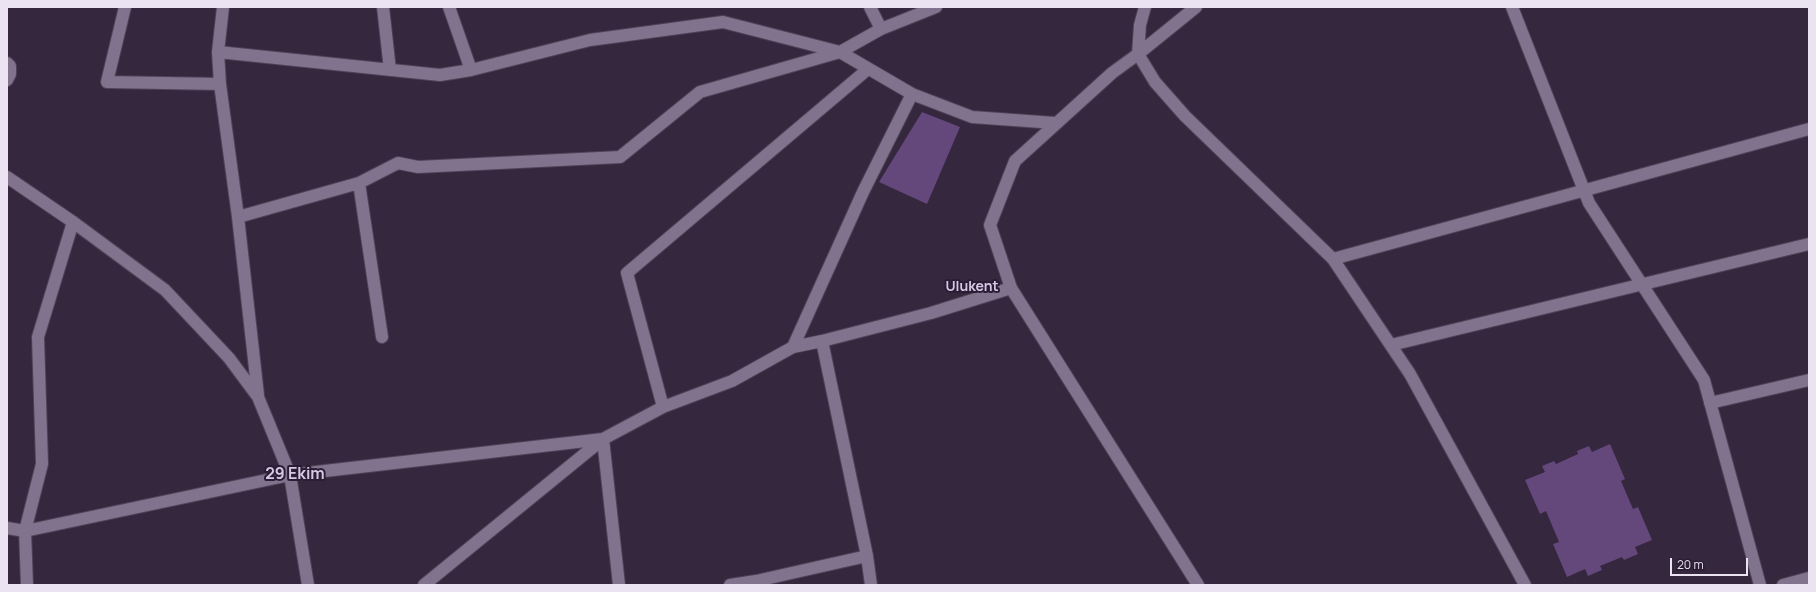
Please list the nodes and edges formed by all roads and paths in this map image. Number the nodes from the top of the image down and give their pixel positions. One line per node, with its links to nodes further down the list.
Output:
1 (125, 7): 19 (street)
2 (223, 7): 11 (street)
3 (383, 7): 16 (street)
4 (449, 7): 17 (street)
5 (870, 7): 10 (street)
6 (936, 7): 10 (street)
7 (1145, 7): 13 (street)
8 (1196, 7): 13 (street)
9 (1512, 7): 25 (street)
10 (881, 29): 12 (street)
11 (218, 52): 16 (street); 19 (street)
12 (840, 52): 15 (street); 17 (street); 24 (street)
13 (1138, 54): 21 (street); 29 (street)
14 (7, 63): 18 (street)
15 (868, 69): 20 (street); 39 (street)
16 (390, 70): 17 (street)
17 (471, 70)
18 (7, 80)
19 (220, 84): 26 (street)
20 (912, 94): 21 (street); 35 (street)
21 (1055, 123): 31 (street)
22 (1809, 129): 25 (street)
23 (7, 177): 27 (street)
24 (359, 183): 26 (street); 32 (street)
25 (1584, 190): 29 (street); 30 (street)
26 (238, 217): 37 (street)
27 (73, 222): 37 (street); 43 (street)
28 (1809, 244): 30 (street)
29 (1333, 260): 34 (street)
30 (1643, 286): 34 (street); 38 (street)
31 (1011, 288): 33 (street); 52 (street)
32 (382, 337)
33 (822, 341): 35 (street); 44 (street)
34 (1391, 346): 53 (street)
35 (792, 347): 39 (street)
36 (1809, 380): 38 (street)
37 (258, 397): 41 (street)
38 (1710, 403): 54 (street)
39 (662, 407): 40 (street)
40 (603, 440): 41 (street); 48 (street); 49 (street)
41 (290, 475): 43 (street); 47 (street)
42 (7, 528): 43 (street)
43 (25, 530): 46 (street)
44 (867, 556): 50 (street); 51 (street)
45 (1809, 578): 55 (street)
46 (27, 585)
47 (308, 585)
48 (424, 585)
49 (619, 585)
50 (730, 585)
51 (871, 585)
52 (1198, 585)
53 (1525, 585)
54 (1760, 585)
55 (1783, 585)

